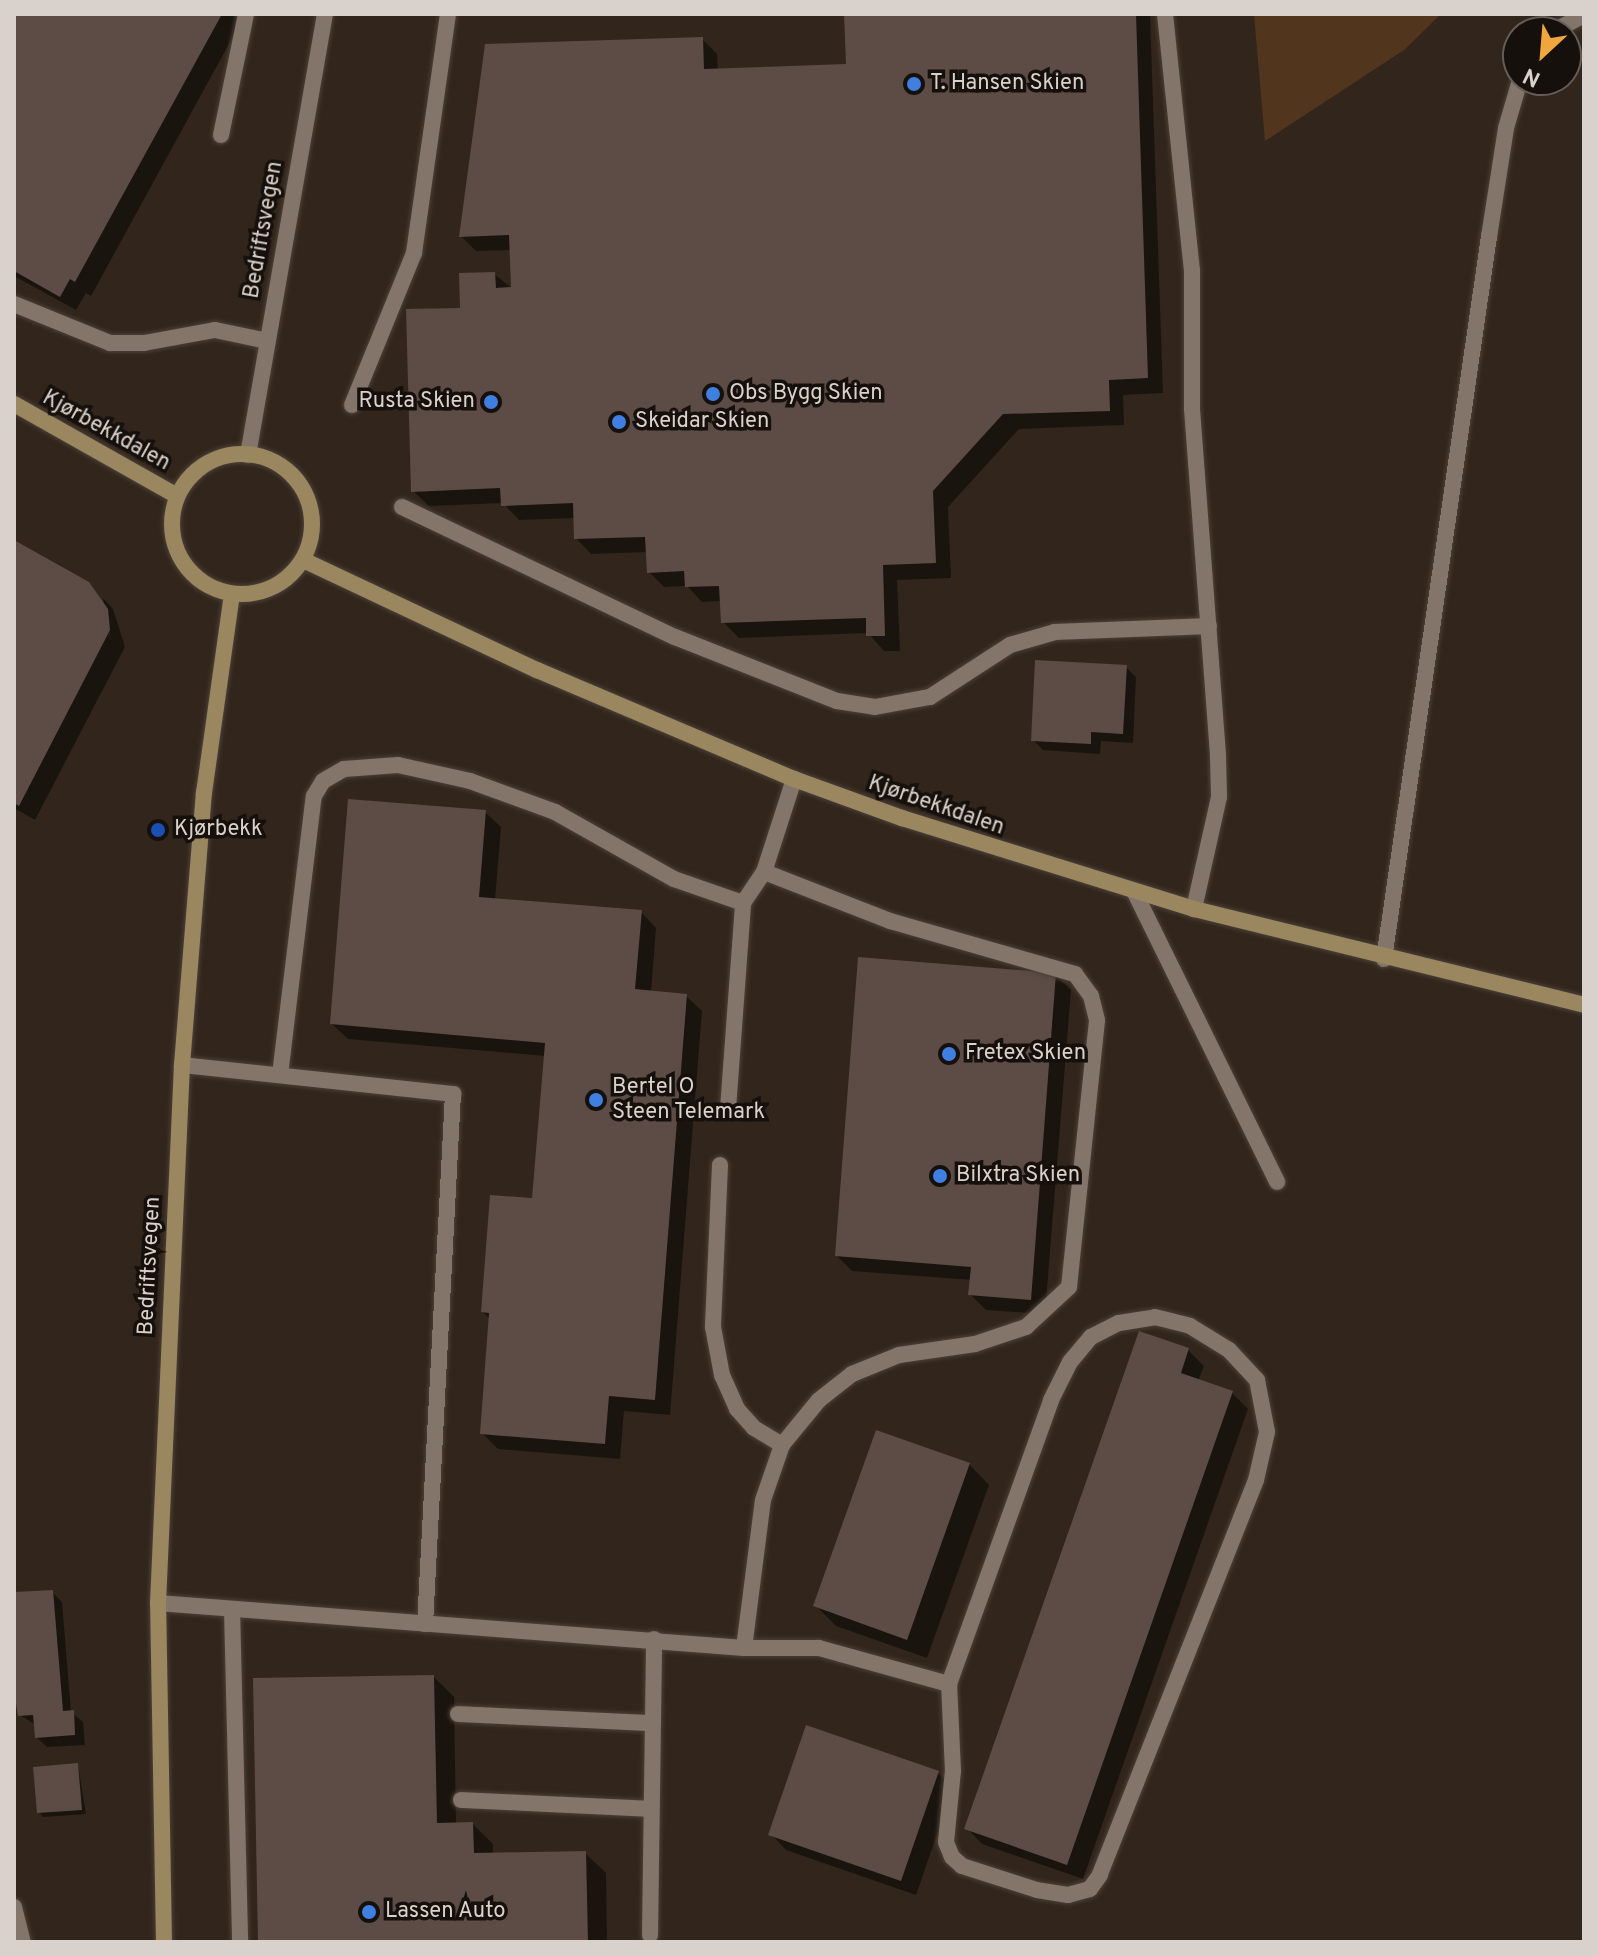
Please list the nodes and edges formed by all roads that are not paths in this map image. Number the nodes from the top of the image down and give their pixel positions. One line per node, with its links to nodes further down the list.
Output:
1 (246, 14): 6 (street)
2 (325, 14): 8 (street, Bedriftsvegen)
3 (448, 14): 10 (street)
4 (1165, 14): 16 (street)
5 (1517, 96): 22 (street)
6 (221, 135)
7 (14, 304): 8 (street)
8 (267, 341): 11 (street, Bedriftsvegen)
9 (14, 404): 12 (street, Kjørbekkdalen)
10 (352, 405)
11 (248, 455): 12 (street); 14 (street)
12 (177, 496): 15 (street)
13 (402, 507): 16 (street)
14 (303, 560): 15 (street); 17 (street, Kjørbekkdalen)
15 (232, 594): 24 (street, Bedriftsvegen)
16 (1209, 626): 21 (street)
17 (794, 779): 18 (street); 19 (street, Kjørbekkdalen)
18 (764, 872): 20 (street); 29 (street)
19 (1135, 893): 21 (street, Kjørbekkdalen); 28 (street)
20 (743, 903): 25 (street); 26 (street)
21 (1194, 909): 22 (street, Kjørbekkdalen)
22 (1384, 959): 23 (street, Kjørbekkdalen)
23 (1584, 1005)
24 (182, 1065): 25 (street); 30 (street, Bedriftsvegen)
25 (280, 1075): 32 (street)
26 (728, 1109)
27 (720, 1165): 29 (street)
28 (1277, 1182)
29 (782, 1445): 34 (street)
30 (158, 1603): 31 (street); 43 (street, Bedriftsvegen)
31 (232, 1609): 32 (street); 44 (street)
32 (425, 1624): 33 (street)
33 (654, 1639): 34 (street); 37 (street)
34 (744, 1648): 35 (street)
35 (949, 1684): 35 (street)
36 (458, 1714): 37 (street)
37 (651, 1723): 39 (street)
38 (461, 1800): 39 (street)
39 (651, 1809): 41 (street)
40 (14, 1907): 42 (street)
41 (650, 1935)
42 (23, 1942)
43 (164, 1942)
44 (240, 1942)

